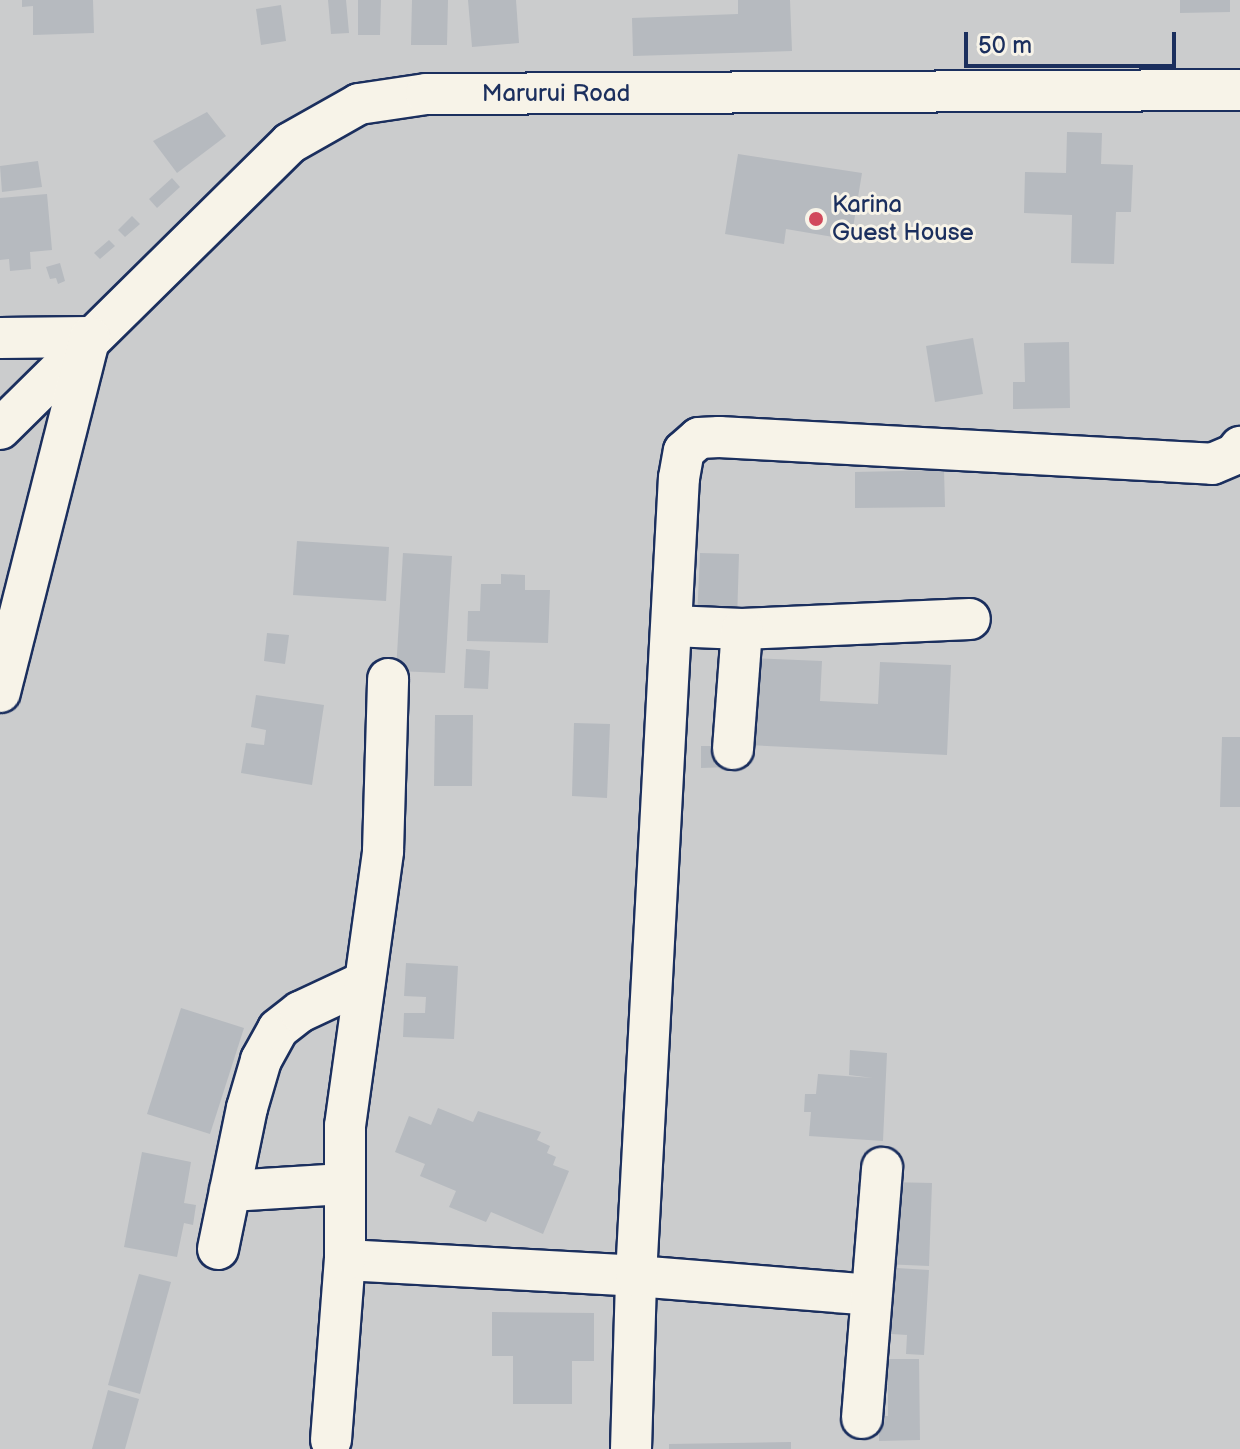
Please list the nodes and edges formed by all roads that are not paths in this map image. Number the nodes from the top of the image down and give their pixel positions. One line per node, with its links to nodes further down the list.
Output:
1 (1240, 90): 2 (street, Marurui Road)
2 (90, 337): 3 (street); 4 (street, Marurui Road); 10 (street)
3 (0, 338)
4 (0, 429)
5 (1240, 447): 7 (street)
6 (970, 619): 8 (street)
7 (672, 626): 8 (street); 18 (street)
8 (742, 629): 11 (street)
9 (388, 679): 12 (street)
10 (0, 692)
11 (733, 749)
12 (364, 982): 14 (street); 15 (street)
13 (882, 1168): 19 (street)
14 (344, 1184): 15 (street); 17 (street)
15 (230, 1191): 16 (street)
16 (218, 1249)
17 (345, 1260): 18 (street); 21 (street)
18 (636, 1276): 19 (street); 22 (street)
19 (871, 1295): 20 (street)
20 (862, 1418)
21 (331, 1440)
22 (631, 1449)

